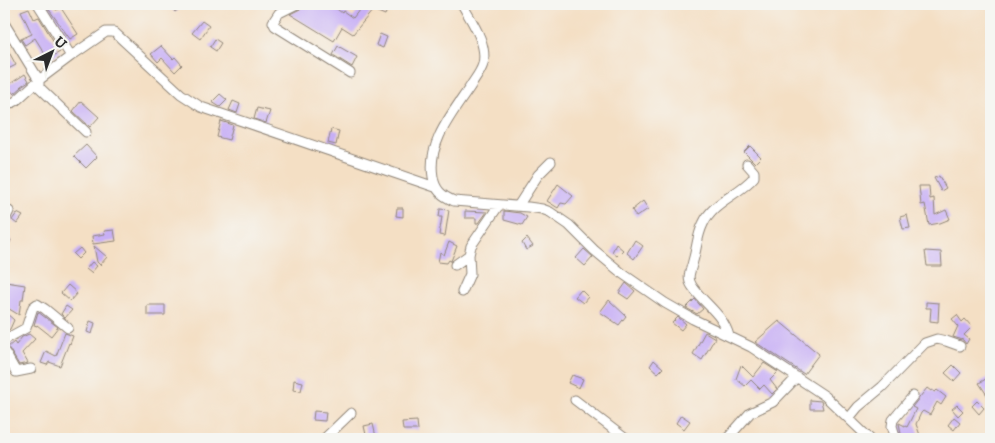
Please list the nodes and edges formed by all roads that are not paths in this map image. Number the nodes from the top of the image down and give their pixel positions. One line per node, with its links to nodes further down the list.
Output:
1 (38, 4): 5 (street)
2 (297, 4): 6 (street)
3 (462, 4): 12 (street)
4 (4, 23): 7 (street)
5 (71, 56): 7 (street); 12 (street)
6 (350, 73)
7 (39, 80): 8 (street); 9 (street)
8 (6, 104)
9 (86, 132)
10 (551, 162): 14 (street)
11 (747, 164): 21 (street)
12 (435, 187): 13 (street)
13 (499, 206): 14 (street); 17 (street)
14 (518, 206): 21 (street)
15 (9, 211): 16 (street)
16 (4, 221)
17 (469, 255): 18 (street); 19 (street)
18 (455, 265)
19 (462, 292)
20 (68, 328): 22 (street)
21 (729, 336): 26 (street)
22 (4, 340)
23 (960, 346): 30 (street)
24 (4, 351): 25 (street)
25 (31, 369)
26 (797, 377): 30 (street); 33 (street)
27 (913, 396): 35 (street)
28 (576, 400): 32 (street)
29 (352, 413): 31 (street)
30 (850, 418): 34 (street)
31 (324, 439)
32 (626, 439)
33 (728, 439)
34 (870, 439)
35 (896, 439)

